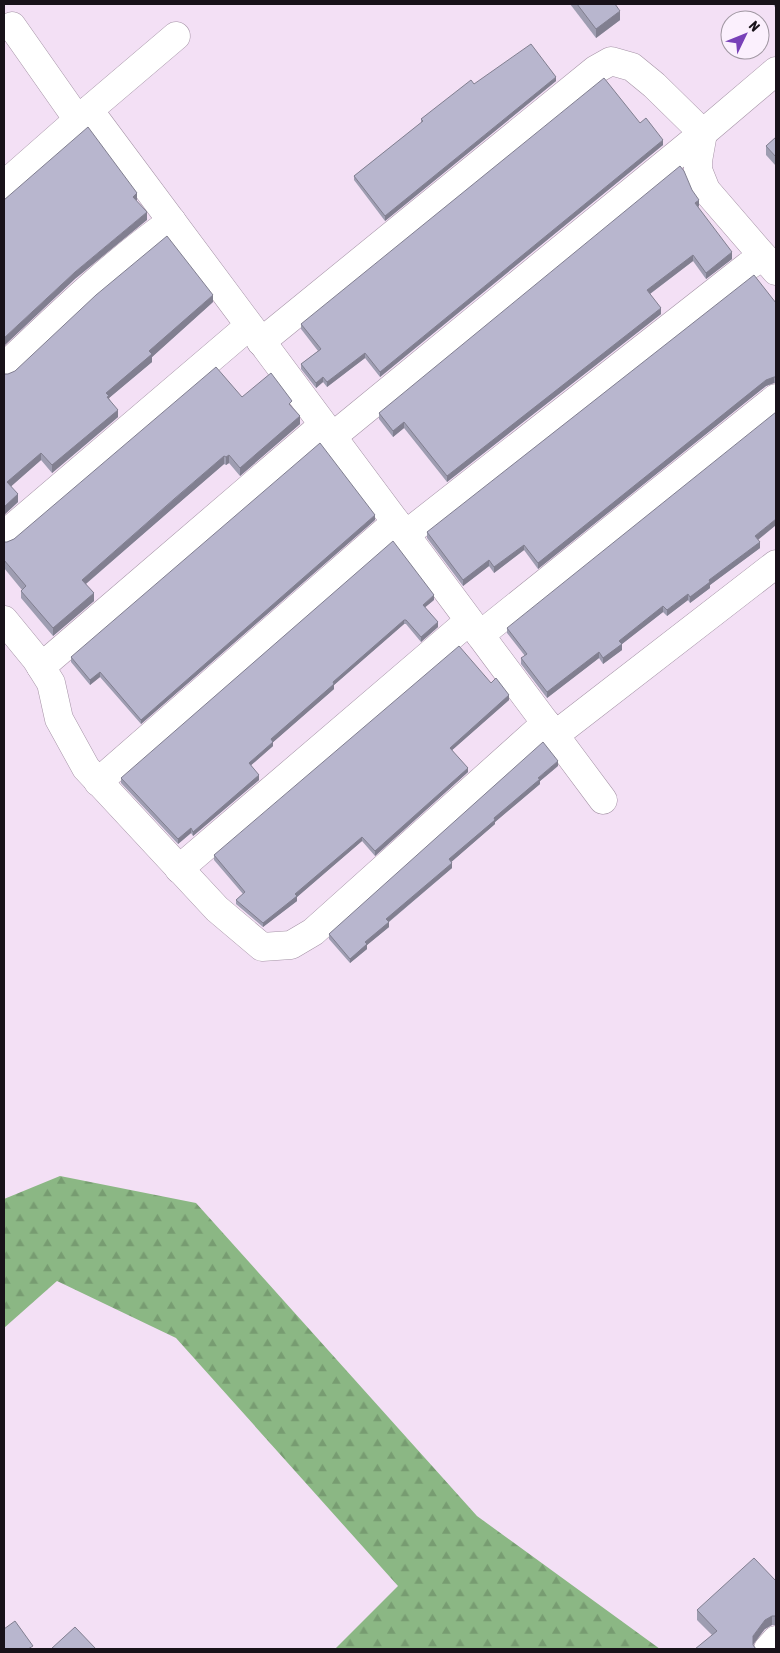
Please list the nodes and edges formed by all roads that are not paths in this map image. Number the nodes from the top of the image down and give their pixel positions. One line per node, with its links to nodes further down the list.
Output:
1 (12, 26): 4 (street)
2 (176, 36): 4 (street)
3 (776, 71): 5 (street)
4 (84, 115): 6 (street); 7 (street)
5 (703, 133): 8 (street); 9 (street); 12 (street)
6 (4, 185)
7 (172, 221): 9 (street); 10 (street)
8 (770, 264): 13 (street)
9 (255, 334): 12 (street); 14 (street)
10 (4, 367)
11 (776, 398): 17 (street)
12 (328, 431): 13 (street); 18 (street)
13 (400, 528): 17 (street); 20 (street)
14 (4, 535)
15 (776, 564): 19 (street)
16 (4, 620): 18 (street)
17 (475, 628): 19 (street); 22 (street)
18 (41, 667): 20 (street)
19 (550, 729): 21 (street); 22 (street)
20 (98, 782): 22 (street)
21 (604, 800)
22 (179, 869)
23 (776, 1640): 24 (street)
24 (768, 1649)

